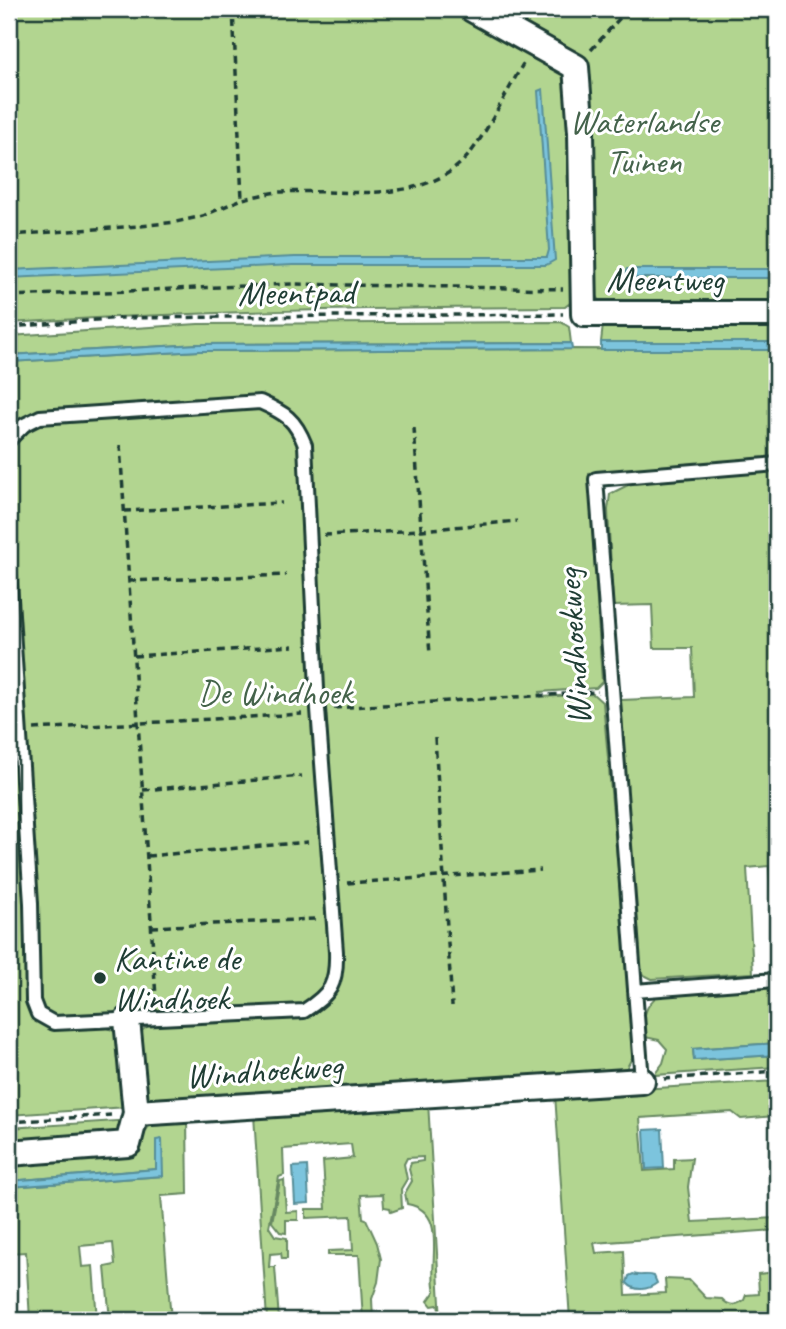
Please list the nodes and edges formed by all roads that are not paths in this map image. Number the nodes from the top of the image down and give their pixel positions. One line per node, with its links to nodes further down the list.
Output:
1 (472, 9): 2 (street, Meentweg)
2 (777, 314)
3 (9, 440): 8 (lane)
4 (777, 464): 7 (lane, Windhoekweg)
5 (9, 569): 8 (lane)
6 (777, 980): 7 (lane)
7 (635, 991): 9 (lane, Windhoekweg)
8 (127, 1020): 10 (street)
9 (642, 1081): 10 (street, Windhoekweg)
10 (136, 1113): 11 (street)
11 (9, 1153)

